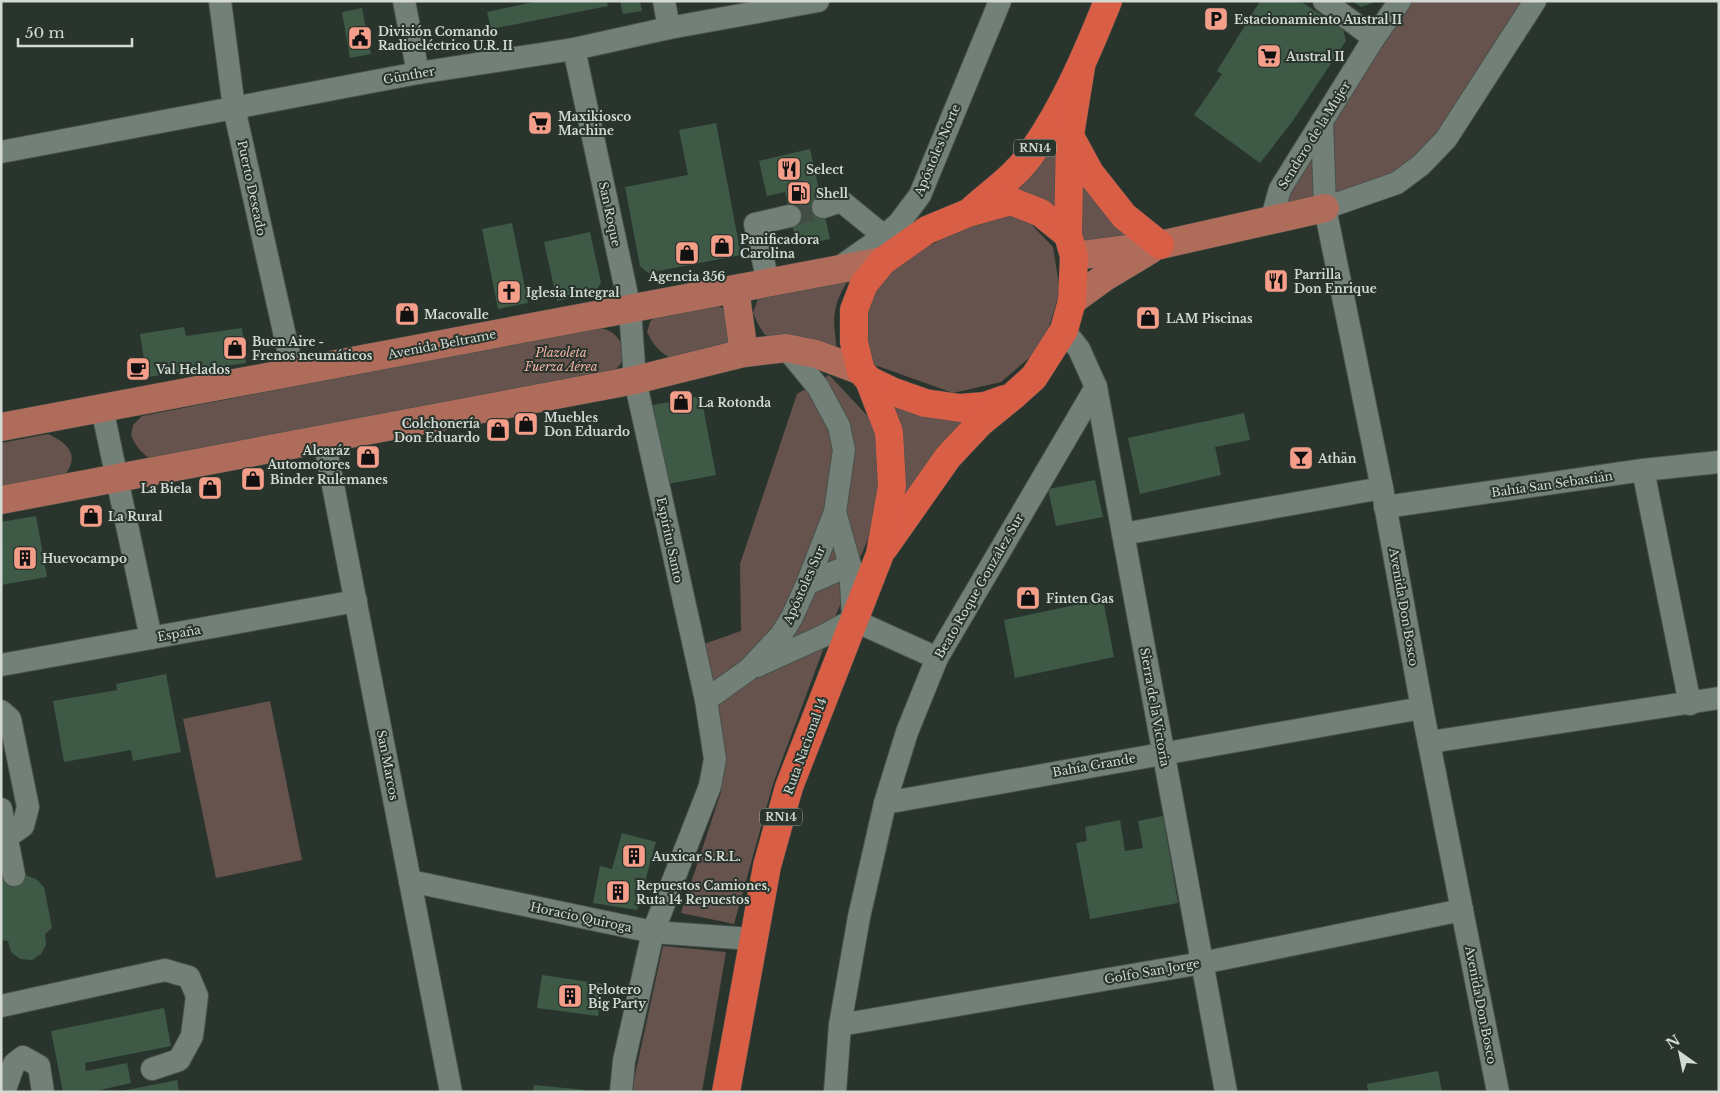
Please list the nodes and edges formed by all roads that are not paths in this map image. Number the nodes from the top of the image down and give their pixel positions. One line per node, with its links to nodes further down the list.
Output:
1 (220, 1): 15 (street, Puerto Deseado)
2 (404, 1): 14 (street)
3 (664, 1): 10 (street)
4 (818, 1): 10 (street, Günther)
5 (1000, 1): 26 (street, Apóstoles Norte)
6 (1108, 1): 13 (highway, Ruta Nacional 14 / RN14)
7 (1324, 1): 11 (street)
8 (1400, 1): 11 (street, Sendero de la Mujer)
9 (1535, 1): 20 (street)
10 (669, 28): 12 (street, Günther)
11 (1374, 38): 16 (street, Sendero de la Mujer)
12 (574, 49): 14 (street, Günther); 30 (street, San Roque)
13 (1081, 66): 17 (highway, Ruta Nacional 14 / RN14); 21 (highway, Ruta Nacional 14 / RN14)
14 (418, 73): 15 (street, Günther)
15 (234, 108): 18 (street, Günther); 34 (street, Puerto Deseado)
16 (1322, 122): 20 (street, Avenida Don Bosco); 23 (street, Sendero de la Mujer)
17 (1070, 135): 24 (highway, Ruta Nacional 14 / RN14); 25 (highway)
18 (1, 152)
19 (823, 207): 26 (street)
20 (1325, 208): 23 (main road); 45 (street, Avenida Don Bosco)
21 (968, 213): 24 (highway, Ruta Nacional 14 / RN14); 26 (highway, Ruta Nacional 14 / RN14)
22 (790, 216): 27 (street)
23 (1271, 221): 25 (main road)
24 (1071, 245): 25 (main road); 29 (highway, Ruta Nacional 14 / RN14)
25 (1160, 245): 29 (main road)
26 (884, 248): 27 (main road, Avenida Beltrame); 35 (highway, Ruta Nacional 14 / RN14)
27 (768, 282): 28 (main road, Avenida Beltrame)
28 (735, 289): 30 (main road, Avenida Beltrame); 33 (main road)
29 (1072, 301): 31 (highway, Ruta Nacional 14 / RN14)
30 (630, 309): 34 (main road, Avenida Beltrame); 36 (street, San Roque)
31 (1064, 330): 37 (street, Sierra de la Victoria); 38 (highway, Ruta Nacional 14 / RN14)
32 (786, 348): 33 (main road); 35 (main road); 47 (street, Apóstoles Sur)
33 (744, 353): 36 (main road)
34 (293, 372): 39 (main road, Avenida Beltrame)
35 (865, 375): 38 (highway, Ruta Nacional 14 / RN14); 49 (highway, Ruta Nacional 14 / RN14)
36 (635, 380): 41 (main road); 59 (street, Espíritu Santo)
37 (1096, 387): 48 (street, Sierra de la Victoria); 55 (street, Beato Roque González Sur)
38 (1013, 396): 49 (highway, Ruta Nacional 14 / RN14)
39 (102, 408): 40 (main road, Avenida Beltrame); 44 (street)
40 (1, 427)
41 (324, 439): 44 (main road); 52 (street, San Marcos)
42 (1719, 462): 43 (street, Bahía San Sebastián)
43 (1644, 470): 45 (street, Bahía San Sebastián); 60 (street)
44 (117, 478): 46 (main road); 54 (street)
45 (1383, 497): 48 (street, Bahía San Sebastián); 61 (street, Avenida Don Bosco)
46 (1, 500)
47 (835, 512): 50 (street); 51 (street, Apóstoles Sur)
48 (1123, 534): 64 (street, Sierra de la Victoria)
49 (880, 554): 53 (highway, Ruta Nacional 14 / RN14)
50 (850, 565): 51 (street); 53 (street)
51 (806, 584): 57 (street, Apóstoles Sur)
52 (356, 601): 54 (street, España); 69 (street, San Marcos)
53 (853, 620): 55 (street); 57 (street); 72 (highway, Ruta Nacional 14 / RN14)
54 (151, 638): 56 (street, España)
55 (937, 658): 65 (street, Beato Roque González Sur)
56 (1, 665)
57 (748, 670): 59 (street, Apóstoles Sur)
58 (1719, 698): 60 (street)
59 (706, 700): 71 (street)
60 (1690, 704): 63 (street)
61 (1422, 708): 63 (street, Avenida Don Bosco); 64 (street, Bahía Grande)
62 (1, 711): 67 (street)
63 (1430, 742): 70 (street, Avenida Don Bosco)
64 (1163, 753): 65 (street, Bahía Grande); 73 (street, Sierra de la Victoria)
65 (885, 803): 75 (street, Beato Roque González Sur)
66 (1, 809): 67 (street)
67 (4, 836): 68 (street)
68 (14, 874)
69 (410, 881): 71 (street, Horacio Quiroga); 79 (street, San Marcos)
70 (1462, 910): 73 (street, Golfo San Jorge); 84 (street, Avenida Don Bosco)
71 (654, 932): 72 (street, Horacio Quiroga); 80 (street)
72 (752, 939): 81 (highway, Ruta Nacional 14 / RN14)
73 (1202, 962): 75 (street, Golfo San Jorge); 83 (street, Sierra de la Victoria)
74 (1, 1006): 76 (street)
75 (840, 1025): 82 (street, Beato Roque González Sur)
76 (152, 1069)
77 (4, 1092): 78 (street)
78 (43, 1092)
79 (451, 1092)
80 (620, 1092)
81 (726, 1092)
82 (835, 1092)
83 (1226, 1092)
84 (1498, 1092)

